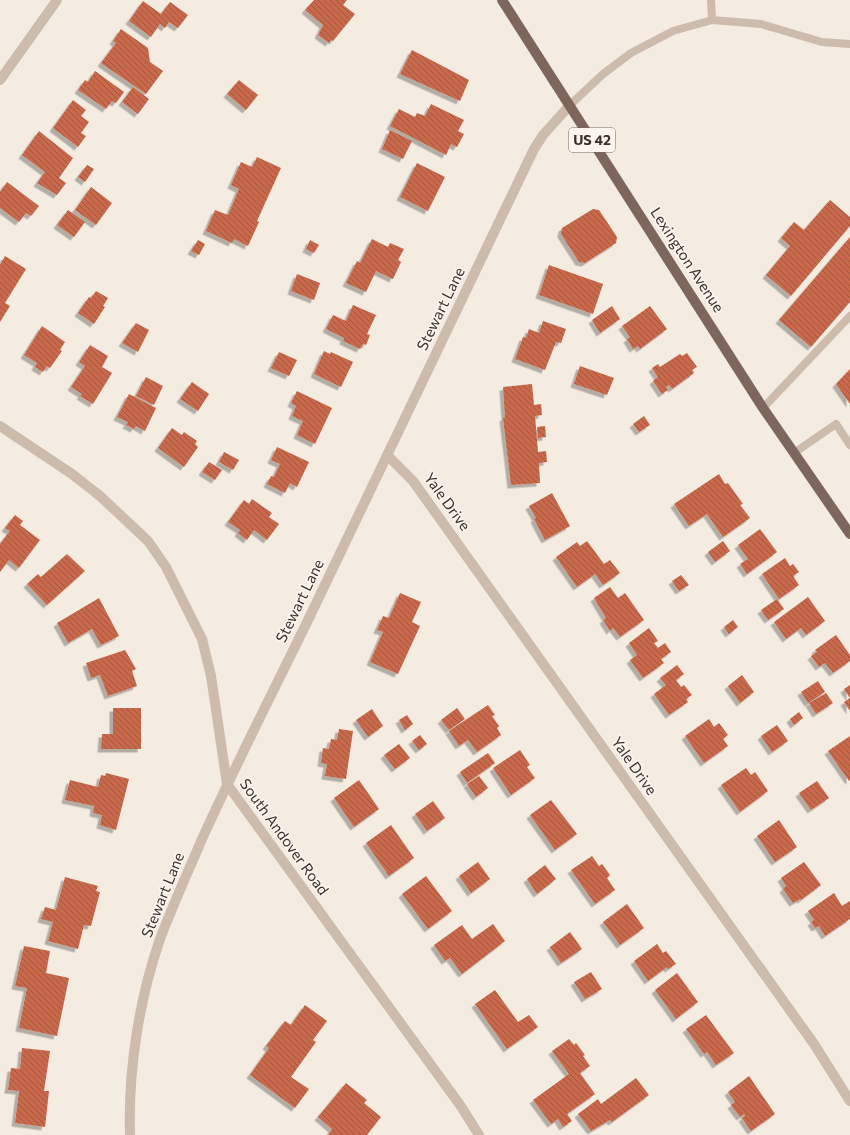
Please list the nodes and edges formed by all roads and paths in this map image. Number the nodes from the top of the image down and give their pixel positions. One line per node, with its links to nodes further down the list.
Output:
1 (57, 0): 6 (street)
2 (502, 0): 7 (main road, Lexington Avenue / US 42)
3 (711, 0): 4 (lane)
4 (712, 20): 5 (lane); 7 (lane)
5 (850, 44)
6 (0, 80)
7 (570, 105): 9 (main road, Lexington Avenue / US 42); 13 (street, Stewart Lane)
8 (850, 316): 9 (lane)
9 (763, 408): 12 (main road, Lexington Avenue / US 42)
10 (0, 426): 15 (street, South Andover Road)
11 (850, 445): 12 (lane)
12 (794, 453): 14 (main road, Lexington Avenue / US 42)
13 (387, 455): 15 (street, Stewart Lane); 16 (street, Yale Drive)
14 (850, 534)
15 (227, 784): 17 (street, Stewart Lane); 18 (street, South Andover Road)
16 (850, 1101)
17 (130, 1135)
18 (479, 1135)

